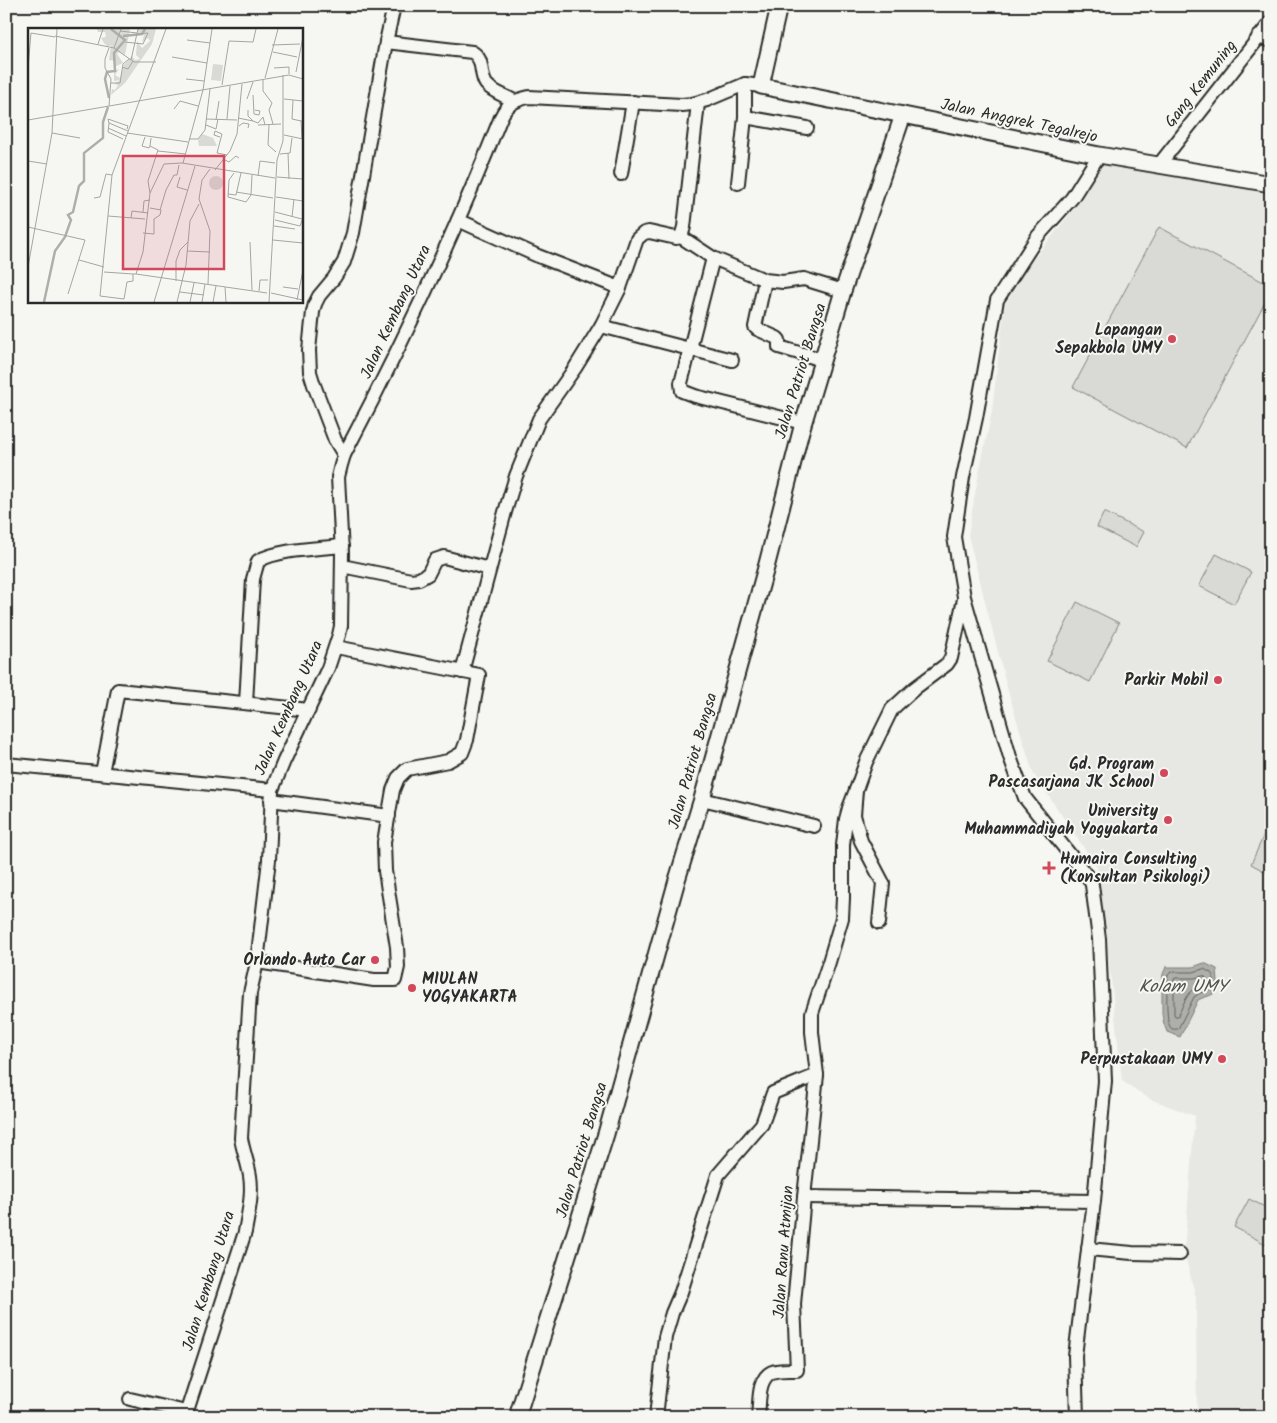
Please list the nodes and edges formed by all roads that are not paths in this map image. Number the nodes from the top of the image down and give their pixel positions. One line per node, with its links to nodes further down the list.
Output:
1 (394, 6): 5 (street)
2 (779, 6): 7 (street)
3 (1271, 22): 4 (street, Gang Kemuning)
4 (1265, 39): 15 (street, Gang Kemuning)
5 (386, 42): 8 (street); 30 (street)
6 (745, 84): 7 (street); 10 (street); 12 (street)
7 (761, 86): 11 (street, Jalan Anggrek Tegalrejo)
8 (514, 101): 9 (street); 19 (street, Jalan Kembang Utara)
9 (633, 102): 10 (street); 16 (street)
10 (698, 102): 20 (street)
11 (903, 115): 14 (street, Jalan Anggrek Tegalrejo); 24 (street, Jalan Patriot Bangsa)
12 (745, 116): 13 (street); 17 (street)
13 (807, 128)
14 (1099, 155): 15 (street, Jalan Anggrek Tegalrejo); 34 (street)
15 (1158, 166): 18 (street, Jalan Anggrek Tegalrejo)
16 (621, 174)
17 (738, 183)
18 (1271, 184)
19 (458, 220): 23 (street); 30 (street, Jalan Kembang Utara)
20 (681, 238): 21 (street); 23 (street)
21 (713, 258): 22 (street); 26 (street)
22 (765, 280): 24 (street); 28 (street)
23 (620, 288): 25 (street)
24 (844, 291): 28 (street, Jalan Patriot Bangsa)
25 (601, 326): 26 (street); 33 (street)
26 (690, 350): 27 (street); 29 (street)
27 (732, 360)
28 (823, 360): 29 (street, Jalan Patriot Bangsa)
29 (804, 424): 43 (street, Jalan Patriot Bangsa)
30 (344, 455): 31 (street, Jalan Kembang Utara)
31 (342, 546): 32 (street, Jalan Kembang Utara); 37 (street)
32 (342, 566): 33 (street); 35 (street, Jalan Kembang Utara)
33 (489, 569): 36 (street)
34 (964, 597): 41 (street); 50 (street)
35 (336, 647): 36 (street); 38 (street, Jalan Kembang Utara)
36 (462, 672): 44 (street)
37 (246, 703): 38 (street); 40 (street)
38 (309, 710): 42 (street, Jalan Kembang Utara)
39 (6, 764): 40 (street)
40 (102, 773): 42 (street)
41 (856, 790): 46 (street); 48 (street, Jalan Ranu Atmijan)
42 (271, 795): 44 (street); 47 (street, Jalan Kembang Utara)
43 (702, 799): 45 (street); 55 (street, Jalan Patriot Bangsa)
44 (389, 816): 47 (street)
45 (814, 826)
46 (879, 923)
47 (257, 962): 54 (street, Jalan Kembang Utara)
48 (817, 1069): 49 (street, Jalan Ranu Atmijan); 56 (street)
49 (804, 1197): 50 (street); 57 (street, Jalan Ranu Atmijan)
50 (1094, 1201): 51 (street)
51 (1088, 1248): 52 (street); 58 (street)
52 (1180, 1254)
53 (130, 1399): 54 (street)
54 (185, 1414)
55 (516, 1417)
56 (656, 1417)
57 (758, 1417)
58 (1078, 1417)

